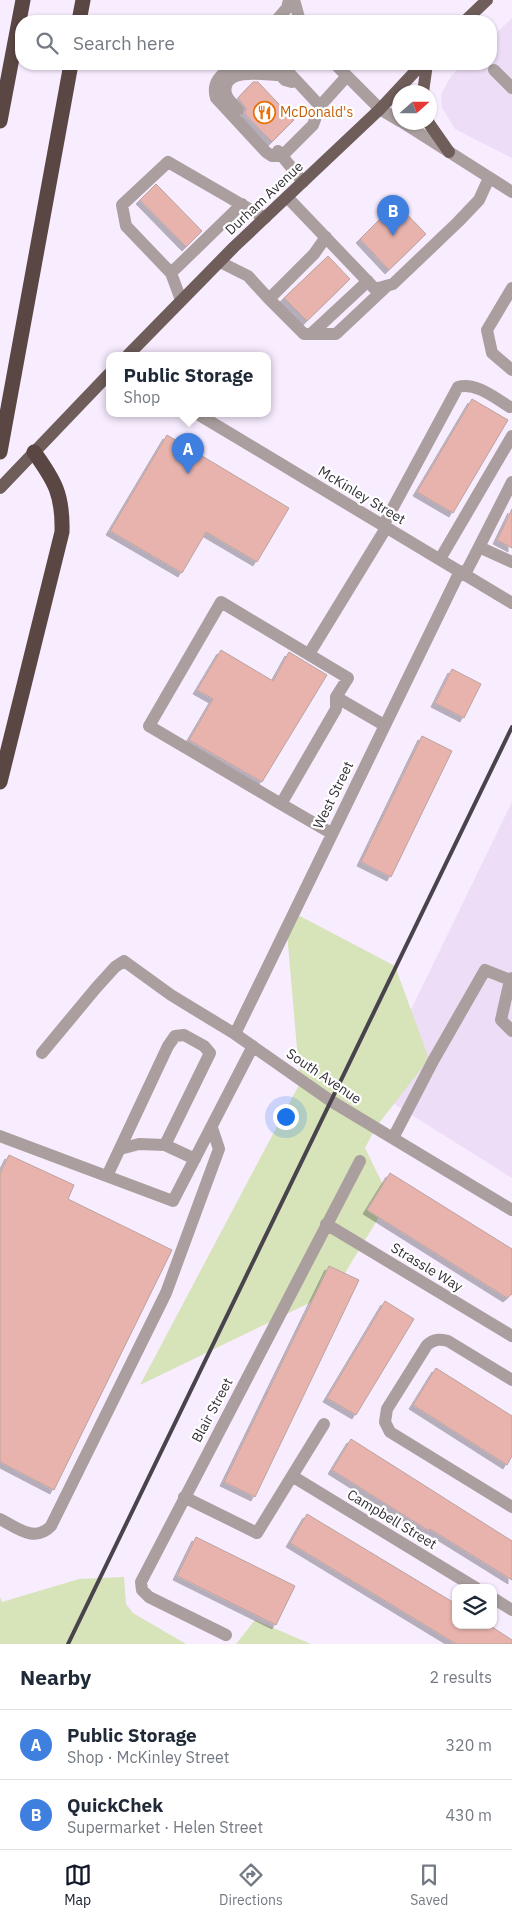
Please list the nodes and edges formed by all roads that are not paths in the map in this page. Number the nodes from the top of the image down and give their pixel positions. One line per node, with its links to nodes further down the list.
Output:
1 (22, 0): 6 (highway)
2 (83, 0): 7 (highway)
3 (289, 0): 8 (street)
4 (294, 0): 9 (street)
5 (487, 0): 10 (main road)
6 (19, 15)
7 (80, 15)
8 (281, 15)
9 (298, 15)
10 (471, 15)
11 (15, 38): 28 (highway)
12 (70, 70): 54 (highway)
13 (228, 70): 32 (street)
14 (240, 70): 22 (street)
15 (272, 70): 22 (street)
16 (281, 70): 25 (street)
17 (340, 70): 21 (street)
18 (416, 70): 26 (main road, Durham Avenue)
19 (426, 70): 23 (main road)
20 (494, 70): 24 (street)
21 (347, 76): 25 (street); 26 (street)
22 (230, 78): 32 (street)
23 (424, 85)
24 (512, 88)
25 (320, 106): 32 (street)
26 (380, 109): 27 (street); 34 (main road, Durham Avenue)
27 (392, 117)
28 (0, 121)
29 (413, 130): 31 (street)
30 (434, 130): 31 (main road)
31 (449, 152): 33 (street)
32 (282, 156): 34 (street)
33 (489, 178): 35 (street); 43 (street)
34 (304, 182): 36 (main road, Durham Avenue)
35 (512, 192)
36 (287, 197): 38 (main road, Durham Avenue); 39 (street)
37 (242, 204): 38 (street); 41 (street); 41 (street)
38 (265, 218): 40 (main road, Durham Avenue)
39 (326, 238): 42 (street); 46 (street)
40 (220, 262): 45 (main road, Durham Avenue); 46 (street)
41 (171, 273): 45 (street)
42 (368, 281): 43 (street); 47 (street)
43 (386, 287): 47 (street)
44 (512, 288): 49 (street)
45 (181, 300): 48 (main road, Durham Avenue)
46 (269, 300): 47 (street)
47 (311, 334)
48 (131, 352)
49 (512, 370)
50 (106, 377): 55 (main road)
51 (510, 407): 58 (street)
52 (203, 417): 58 (street, McKinley Street)
53 (512, 436): 60 (street)
54 (0, 452)
55 (34, 452): 57 (main road); 67 (highway)
56 (512, 482): 59 (street, West Street)
57 (0, 488)
58 (384, 527): 60 (street, McKinley Street); 64 (street)
59 (479, 547): 61 (street); 62 (street, West Street)
60 (440, 559): 62 (street, McKinley Street)
61 (512, 562)
62 (463, 572): 63 (street, McKinley Street); 66 (street, West Street)
63 (512, 603)
64 (309, 654): 65 (street); 68 (street)
65 (336, 697): 66 (street); 68 (street)
66 (384, 726): 69 (street, West Street)
67 (0, 782)
68 (281, 804): 69 (street)
69 (331, 833): 72 (street, West Street)
70 (511, 979): 71 (street); 77 (street)
71 (512, 1031)
72 (235, 1034): 73 (street, South Avenue); 74 (street, South Avenue)
73 (253, 1046): 75 (street); 77 (street, South Avenue)
74 (42, 1053)
75 (212, 1128): 80 (street); 91 (street)
76 (0, 1136): 82 (street)
77 (393, 1138): 83 (street, South Avenue)
78 (164, 1145): 79 (street); 79 (street); 80 (street)
79 (120, 1149): 82 (street)
80 (195, 1159): 82 (street)
81 (360, 1161): 84 (street, Blair Street)
82 (107, 1176)
83 (512, 1210)
84 (326, 1224): 85 (street, Strassle Way); 89 (street, Blair Street)
85 (512, 1336)
86 (512, 1380): 90 (street)
87 (324, 1424): 88 (street)
88 (292, 1476): 89 (street); 92 (street, Campbell Street)
89 (184, 1497): 95 (street, Blair Street)
90 (510, 1502)
91 (0, 1519)
92 (469, 1584)
93 (497, 1601): 94 (street)
94 (512, 1610)
95 (226, 1635)

